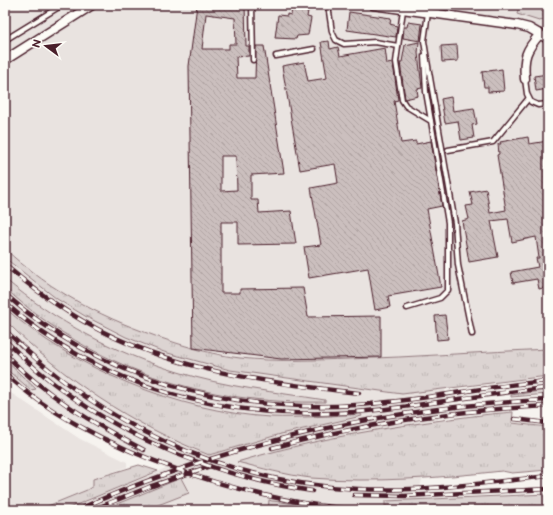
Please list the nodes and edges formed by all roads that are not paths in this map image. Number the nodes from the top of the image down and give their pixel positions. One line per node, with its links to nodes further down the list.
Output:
1 (62, 5): 9 (lane)
2 (92, 5): 14 (street)
3 (252, 5): 15 (lane)
4 (328, 5): 10 (lane)
5 (373, 5): 6 (street)
6 (403, 9): 7 (street); 10 (lane)
7 (428, 12): 8 (street); 12 (lane)
8 (545, 36): 16 (street)
9 (5, 40)
10 (398, 46): 19 (lane)
11 (314, 49): 13 (lane)
12 (424, 50): 19 (lane); 21 (lane)
13 (276, 56)
14 (5, 60)
15 (253, 60)
16 (525, 79): 17 (lane)
17 (528, 98): 18 (lane); 20 (lane)
18 (548, 104)
19 (431, 121): 22 (lane)
20 (448, 150)
21 (458, 265): 22 (lane); 24 (lane)
22 (448, 266): 23 (lane)
23 (407, 308)
24 (472, 334)

